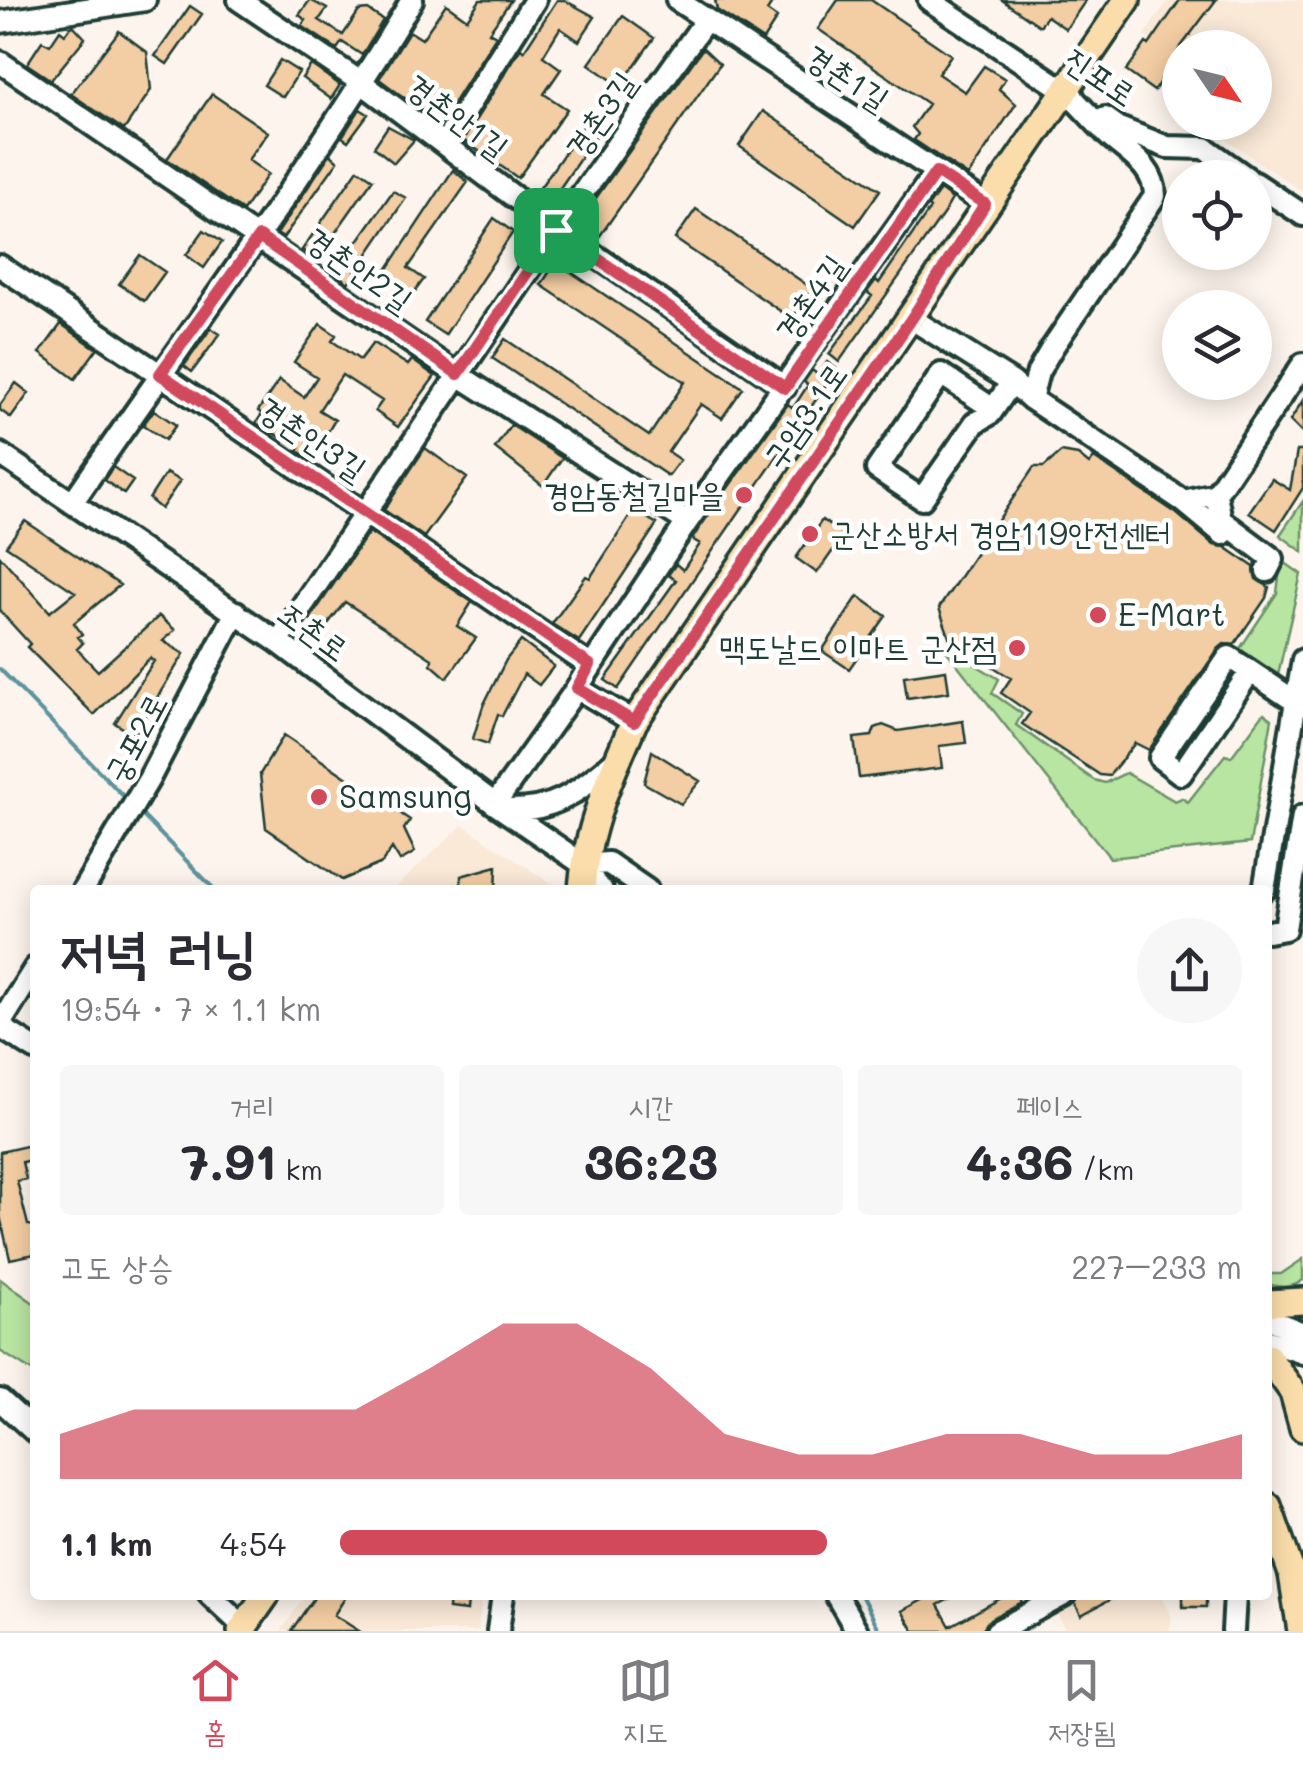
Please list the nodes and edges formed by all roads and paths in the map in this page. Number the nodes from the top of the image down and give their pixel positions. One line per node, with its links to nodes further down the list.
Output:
1 (145, 0): 9 (street)
2 (239, 0): 11 (street, 경촌안1길)
3 (412, 0): 11 (street)
4 (535, 0): 13 (street)
5 (677, 0): 8 (street, 경촌1길)
6 (929, 0): 12 (street, 진포로)
7 (1128, 0): 12 (main road, 구암3.1로)
8 (703, 12): 15 (street, 경촌1길); 19 (street, 경촌3길)
9 (0, 22)
10 (0, 62): 20 (street, 경촌안2길)
11 (362, 83): 13 (street, 경촌안1길); 20 (street)
12 (1065, 90): 14 (street, 진포로); 17 (main road, 구암3.1로); 28 (street)
13 (444, 144): 19 (street, 경촌안1길)
14 (1222, 160)
15 (936, 172): 17 (street, 경촌1길); 27 (street, 경촌4길)
16 (1272, 195): 18 (street)
17 (985, 204): 22 (main road, 구암3.1로)
18 (1303, 216)
19 (556, 230): 25 (street, 경촌3길); 27 (street, 경촌안1길)
20 (259, 237): 24 (street); 25 (street, 경촌안2길)
21 (0, 266): 24 (street, 경촌안3길)
22 (912, 318): 26 (street); 45 (main road, 구암3.1로)
23 (1303, 364): 31 (street)
24 (160, 374): 33 (street); 34 (street, 경촌안3길)
25 (458, 374): 34 (street, 경촌3길); 35 (street, 경촌안2길)
26 (1012, 382): 28 (street); 29 (street)
27 (785, 388): 35 (street, 경촌4길)
28 (1031, 399): 32 (street)
29 (993, 410): 29 (street)
30 (0, 454): 33 (street, 조촌로)
31 (1216, 494): 32 (street); 37 (street)
32 (1183, 501): 36 (street)
33 (72, 503): 38 (street, 조촌로)
34 (365, 510): 39 (street, 경촌3길); 41 (street, 경촌안3길)
35 (687, 522): 41 (street, 경촌4길)
36 (1223, 534)
37 (1267, 571)
38 (236, 612): 39 (street, 조촌로); 50 (street, 궁포2로)
39 (278, 642): 47 (street, 조촌로)
40 (1303, 660): 44 (street)
41 (590, 665): 43 (street, 경촌4길)
42 (1250, 672): 42 (street); 44 (street)
43 (577, 688): 45 (street); 47 (street, 경촌4길)
44 (1296, 702): 52 (street)
45 (634, 722): 46 (main road, 구암3.1로)
46 (618, 759): 47 (street); 49 (main road, 구암3.1로)
47 (500, 807): 49 (street, 조촌로)
48 (1303, 816): 53 (street)
49 (583, 878): 51 (street, 조촌로)
50 (86, 885)
51 (640, 885)
52 (1265, 885)
53 (1272, 931)
54 (30, 976): 55 (street)
55 (0, 1026): 56 (street)
56 (30, 1046)
57 (1303, 1301): 58 (main road)
58 (1272, 1303)
59 (1272, 1320): 60 (street)
60 (1303, 1332)
61 (1272, 1342): 62 (street)
62 (1303, 1354)
63 (1272, 1363): 66 (main road)
64 (0, 1400): 65 (street)
65 (30, 1427)
66 (1303, 1428)
67 (1272, 1517): 80 (main road)
68 (215, 1600): 75 (street)
69 (263, 1600): 75 (main road)
70 (501, 1600): 76 (street)
71 (839, 1600): 77 (street)
72 (1055, 1600): 78 (street)
73 (1235, 1600): 79 (street)
74 (1303, 1609): 80 (street)
75 (243, 1629)
76 (498, 1631)
77 (857, 1631)
78 (997, 1631)
79 (1233, 1631)
80 (1302, 1631)

